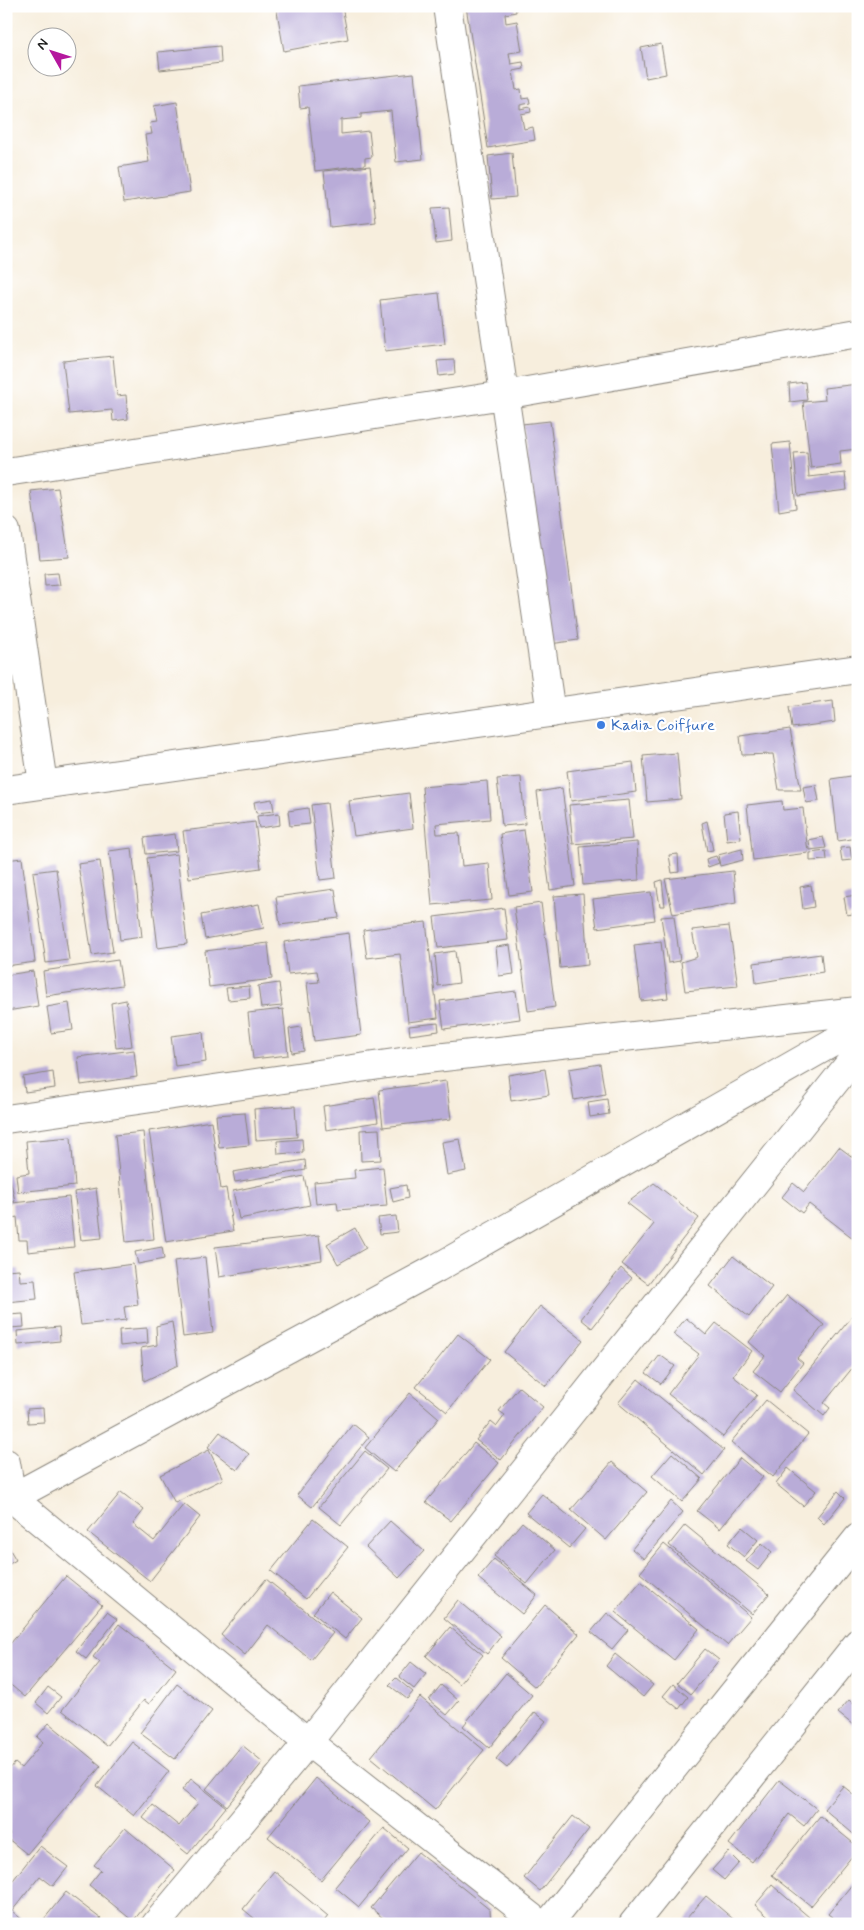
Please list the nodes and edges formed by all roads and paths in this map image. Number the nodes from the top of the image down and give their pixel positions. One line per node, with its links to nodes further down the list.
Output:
1 (447, 6): 3 (street)
2 (858, 333): 3 (street)
3 (504, 395): 4 (street); 7 (street)
4 (6, 472)
5 (6, 532): 8 (street)
6 (858, 669): 7 (street)
7 (551, 713): 8 (street)
8 (43, 784): 9 (street)
9 (6, 790)
10 (858, 1012): 13 (street)
11 (858, 1028): 15 (street)
12 (858, 1054): 18 (street)
13 (6, 1119)
14 (6, 1463): 15 (street)
15 (9, 1500): 18 (street)
16 (858, 1538): 21 (street)
17 (858, 1643): 22 (street)
18 (308, 1742): 19 (street); 20 (street)
19 (156, 1924)
20 (540, 1924)
21 (548, 1924)
22 (633, 1924)

